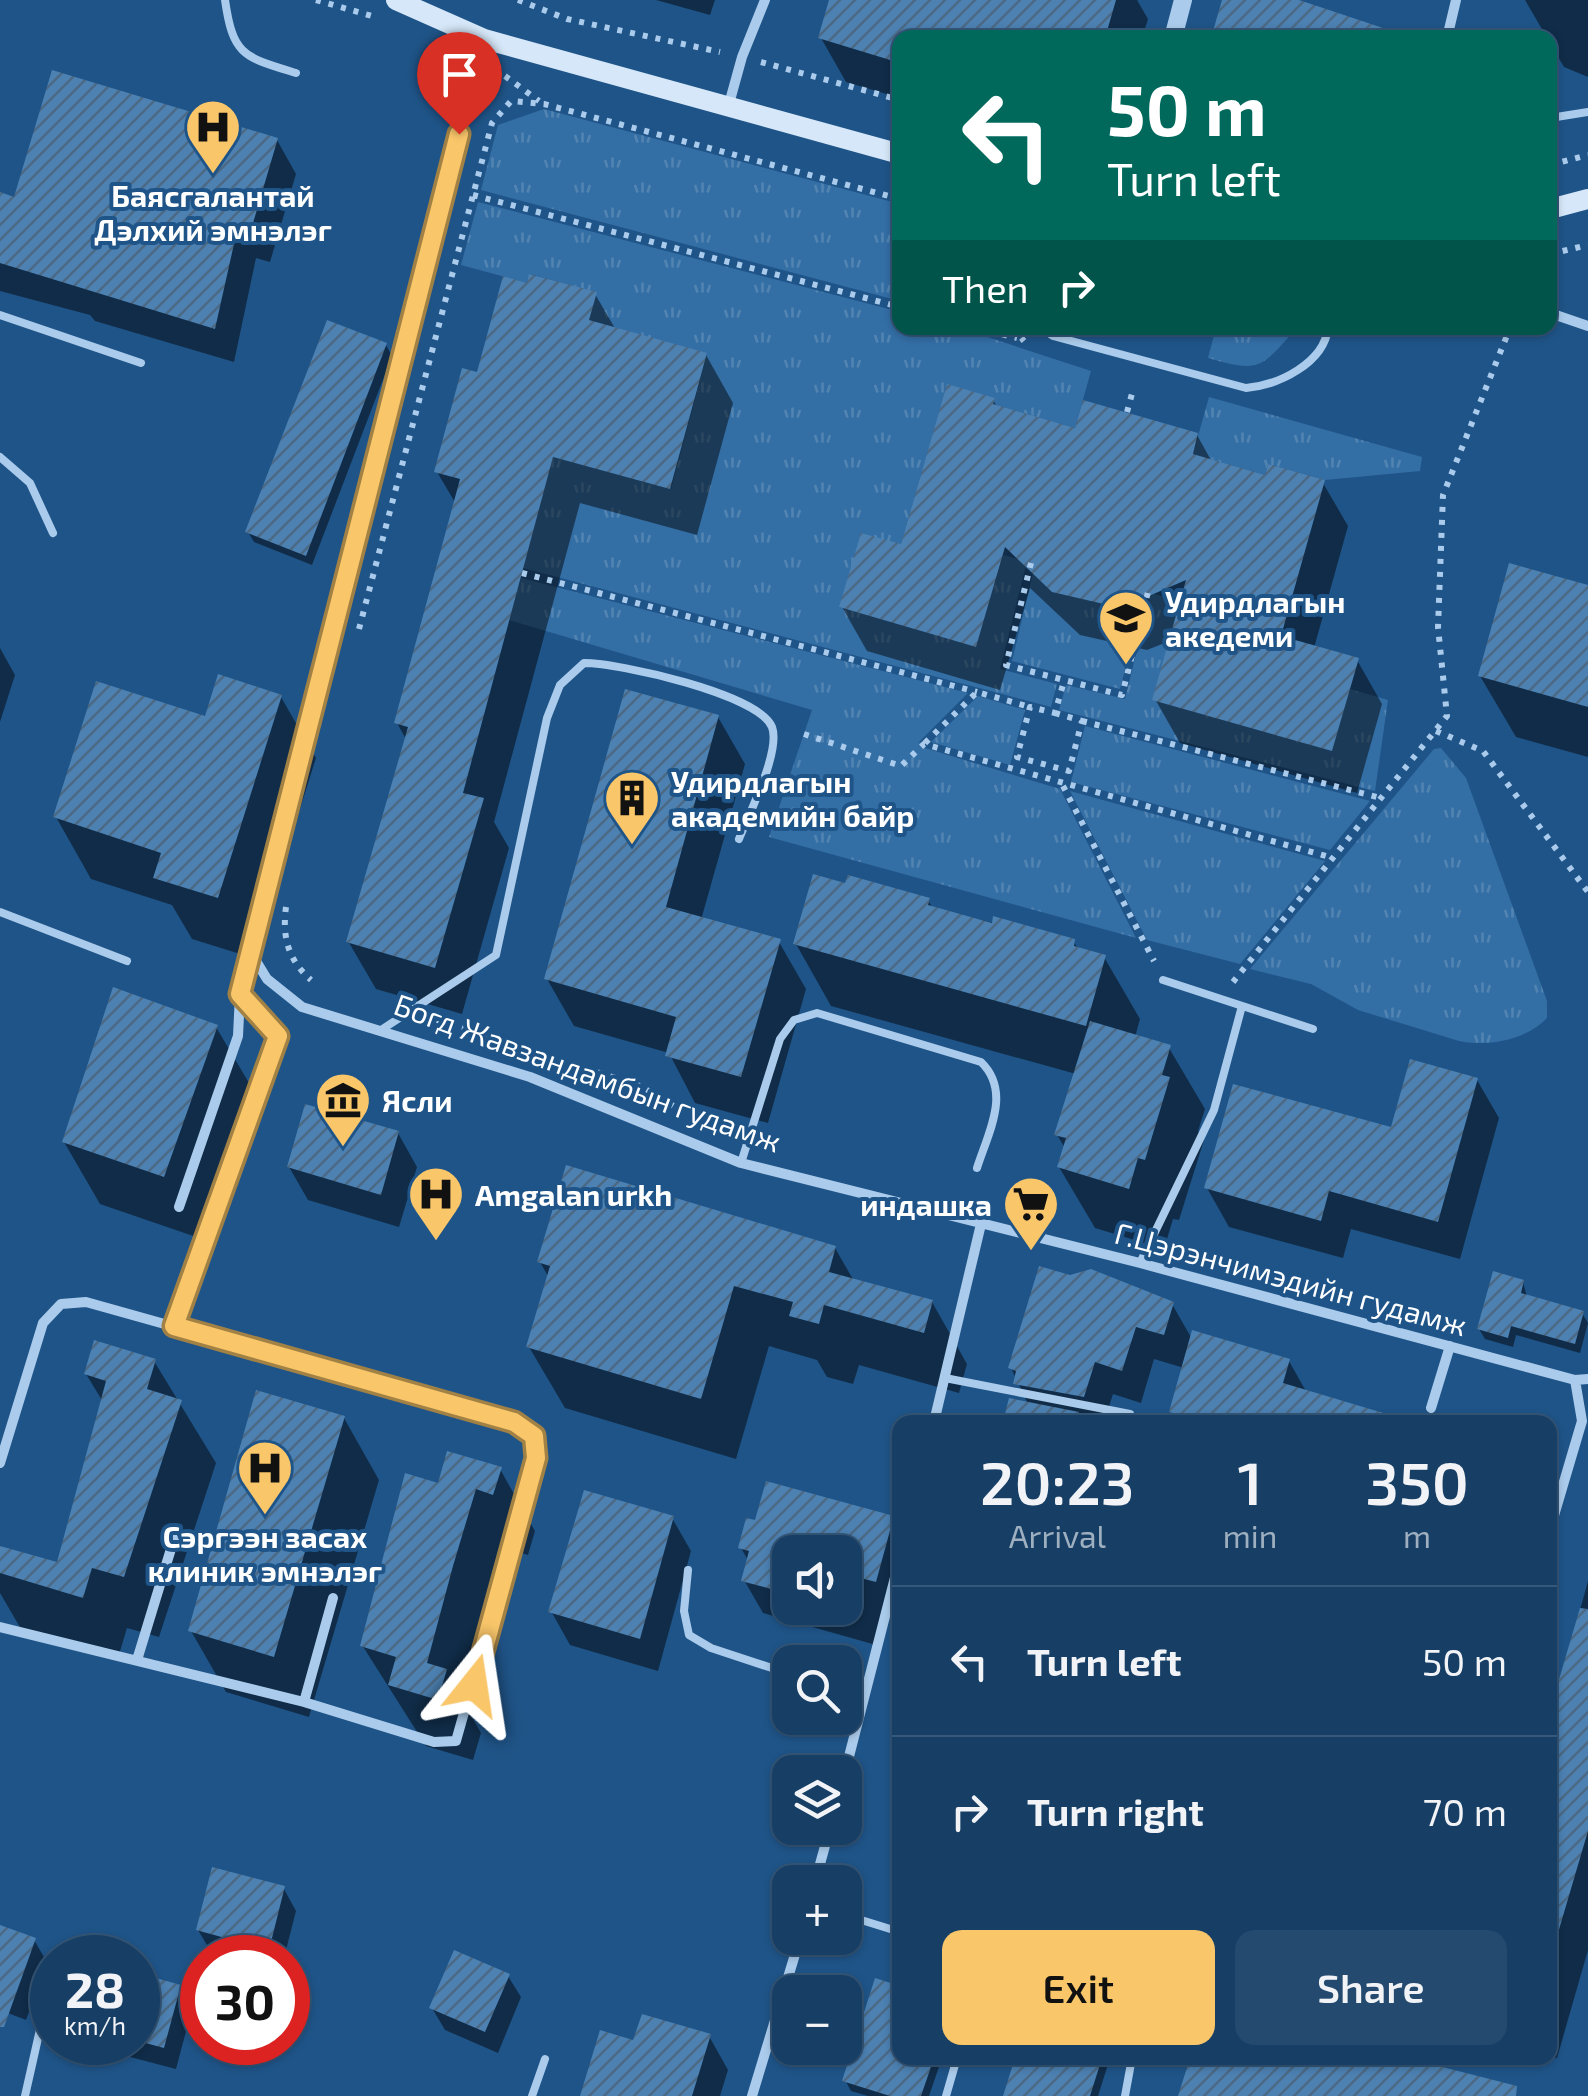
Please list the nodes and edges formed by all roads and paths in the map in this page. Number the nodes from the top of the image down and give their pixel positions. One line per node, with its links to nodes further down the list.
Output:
1 (225, 0): 11 (lane)
2 (396, 0): 9 (main road)
3 (518, 0): 10 (path)
4 (765, 0): 10 (street)
5 (1183, 0): 7 (street)
6 (1456, 0): 8 (street)
7 (1175, 30)
8 (1449, 30)
9 (484, 39): 13 (main road); 60 (street)
10 (742, 57): 12 (path); 13 (street)
11 (296, 73)
12 (892, 98)
13 (729, 104): 16 (main road)
14 (1588, 112): 15 (lane)
15 (1557, 117)
16 (892, 152)
17 (1588, 155): 18 (path)
18 (1557, 163)
19 (472, 196): 20 (path); 25 (path); 42 (path)
20 (892, 198)
21 (1588, 199): 22 (main road)
22 (1557, 208)
23 (1588, 245): 24 (path)
24 (1557, 252)
25 (892, 305)
26 (1557, 315): 28 (street)
27 (0, 316): 34 (lane)
28 (1588, 326)
29 (1006, 335): 33 (path)
30 (1052, 335): 31 (lane)
31 (1327, 335)
32 (1507, 335): 48 (path)
33 (1018, 338)
34 (141, 363)
35 (1133, 390): 36 (path)
36 (1127, 412)
37 (0, 457): 38 (lane)
38 (53, 532)
39 (1031, 563): 43 (path)
40 (522, 573): 44 (path)
41 (1148, 592): 43 (path)
42 (356, 640)
43 (1064, 681): 46 (path)
44 (976, 692): 45 (path); 50 (path)
45 (1030, 707): 46 (path); 51 (path)
46 (1054, 713): 47 (path)
47 (1082, 721): 51 (path); 54 (path)
48 (1436, 731): 54 (path); 58 (path)
49 (804, 734): 50 (path)
50 (924, 744): 52 (path)
51 (1042, 764): 52 (path)
52 (1038, 777): 53 (path)
53 (1062, 784): 56 (path); 62 (path)
54 (1382, 798): 56 (path)
55 (739, 839): 67 (lane)
56 (1334, 858): 65 (path)
57 (290, 891): 63 (path)
58 (1588, 892)
59 (0, 912): 61 (lane)
60 (253, 930): 64 (street); 69 (street, Богд Жавзандамбын гудамж)
61 (127, 961)
62 (1164, 980): 65 (lane)
63 (324, 988)
64 (240, 994): 73 (street); 76 (street)
65 (1220, 998): 66 (lane)
66 (1242, 1006): 68 (lane); 75 (lane)
67 (408, 1012): 69 (lane); 70 (path)
68 (1313, 1029)
69 (381, 1030): 71 (street, Богд Жавзандамбын гудамж)
70 (696, 1119)
71 (740, 1163): 72 (lane); 74 (street, Богд Жавзандамбын гудамж)
72 (977, 1168)
73 (179, 1208)
74 (981, 1224): 75 (street, Г.Цэрэнчимэдийн гудамж); 78 (street)
75 (1140, 1263): 77 (street, Г.Цэрэнчимэдийн гудамж)
76 (174, 1326): 84 (street); 94 (street)
77 (1450, 1346): 80 (street, Г.Цэрэнчимэдийн гудамж); 81 (street)
78 (945, 1378): 82 (lane); 83 (street)
79 (1588, 1379): 80 (street, Г.Цэрэнчимэдийн гудамж)
80 (1575, 1380): 85 (street)
81 (1431, 1408)
82 (1130, 1414)
83 (936, 1415)
84 (0, 1463)
85 (1557, 1505)
86 (174, 1539): 91 (street)
87 (688, 1570): 92 (lane)
88 (892, 1589): 93 (street)
89 (333, 1598): 94 (street)
90 (0, 1627): 91 (street)
91 (137, 1660): 94 (street)
92 (772, 1668)
93 (864, 1699): 95 (street)
94 (304, 1702)
95 (849, 1755)
96 (862, 1920): 97 (lane)
97 (892, 1930)
98 (795, 1955): 105 (street)
99 (544, 2059): 104 (lane)
100 (33, 2065): 103 (lane)
101 (955, 2065): 106 (lane)
102 (1131, 2065): 107 (lane)
103 (26, 2096)
104 (532, 2096)
105 (752, 2096)
106 (946, 2096)
107 (1125, 2096)

